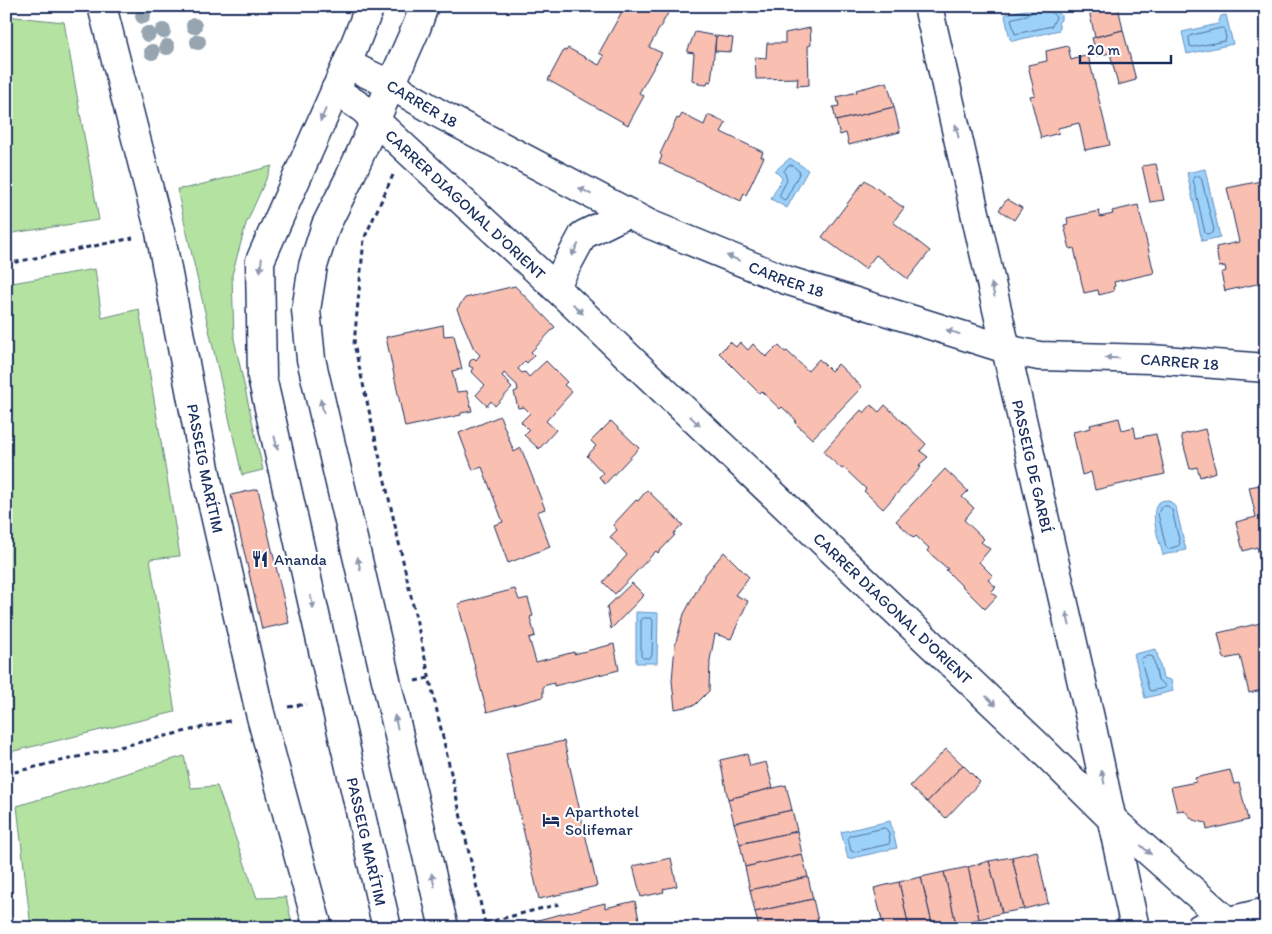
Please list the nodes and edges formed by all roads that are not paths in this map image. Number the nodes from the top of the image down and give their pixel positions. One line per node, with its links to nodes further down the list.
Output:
1 (102, 6): 16 (street, PASSEIG MARÍTIM)
2 (370, 6): 5 (street, PASSEIG MARÍTIM)
3 (424, 6): 6 (street)
4 (928, 6): 11 (street, PASSEIG DE GARBÍ, one-way to 4)
5 (347, 64): 6 (street, CARRER 18); 7 (street, PASSEIG MARÍTIM)
6 (391, 85): 8 (street); 9 (street, CARRER 18, one-way to 6)
7 (335, 90): 8 (street); 17 (street, PASSEIG MARÍTIM, one-way to 17)
8 (375, 121): 10 (street, CARRER DIAGONAL D'ORIENT); 18 (street, one-way to 8)
9 (628, 213): 10 (street, CARRER DIAGONAL D'ORIENT, one-way to 10); 11 (street, CARRER 18, one-way to 9)
10 (555, 287): 13 (street, CARRER DIAGONAL D'ORIENT, one-way to 13)
11 (1006, 348): 12 (street, CARRER 18, one-way to 11); 13 (street, PASSEIG DE GARBÍ, one-way to 11)
12 (1266, 368)
13 (1112, 819): 15 (street, CARRER DIAGONAL D'ORIENT, one-way to 15); 19 (street, PASSEIG DE GARBÍ)
14 (1266, 912): 15 (street)
15 (1232, 924): 20 (street)
16 (318, 928)
17 (387, 928)
18 (444, 928)
19 (1135, 928)
20 (1200, 928)

